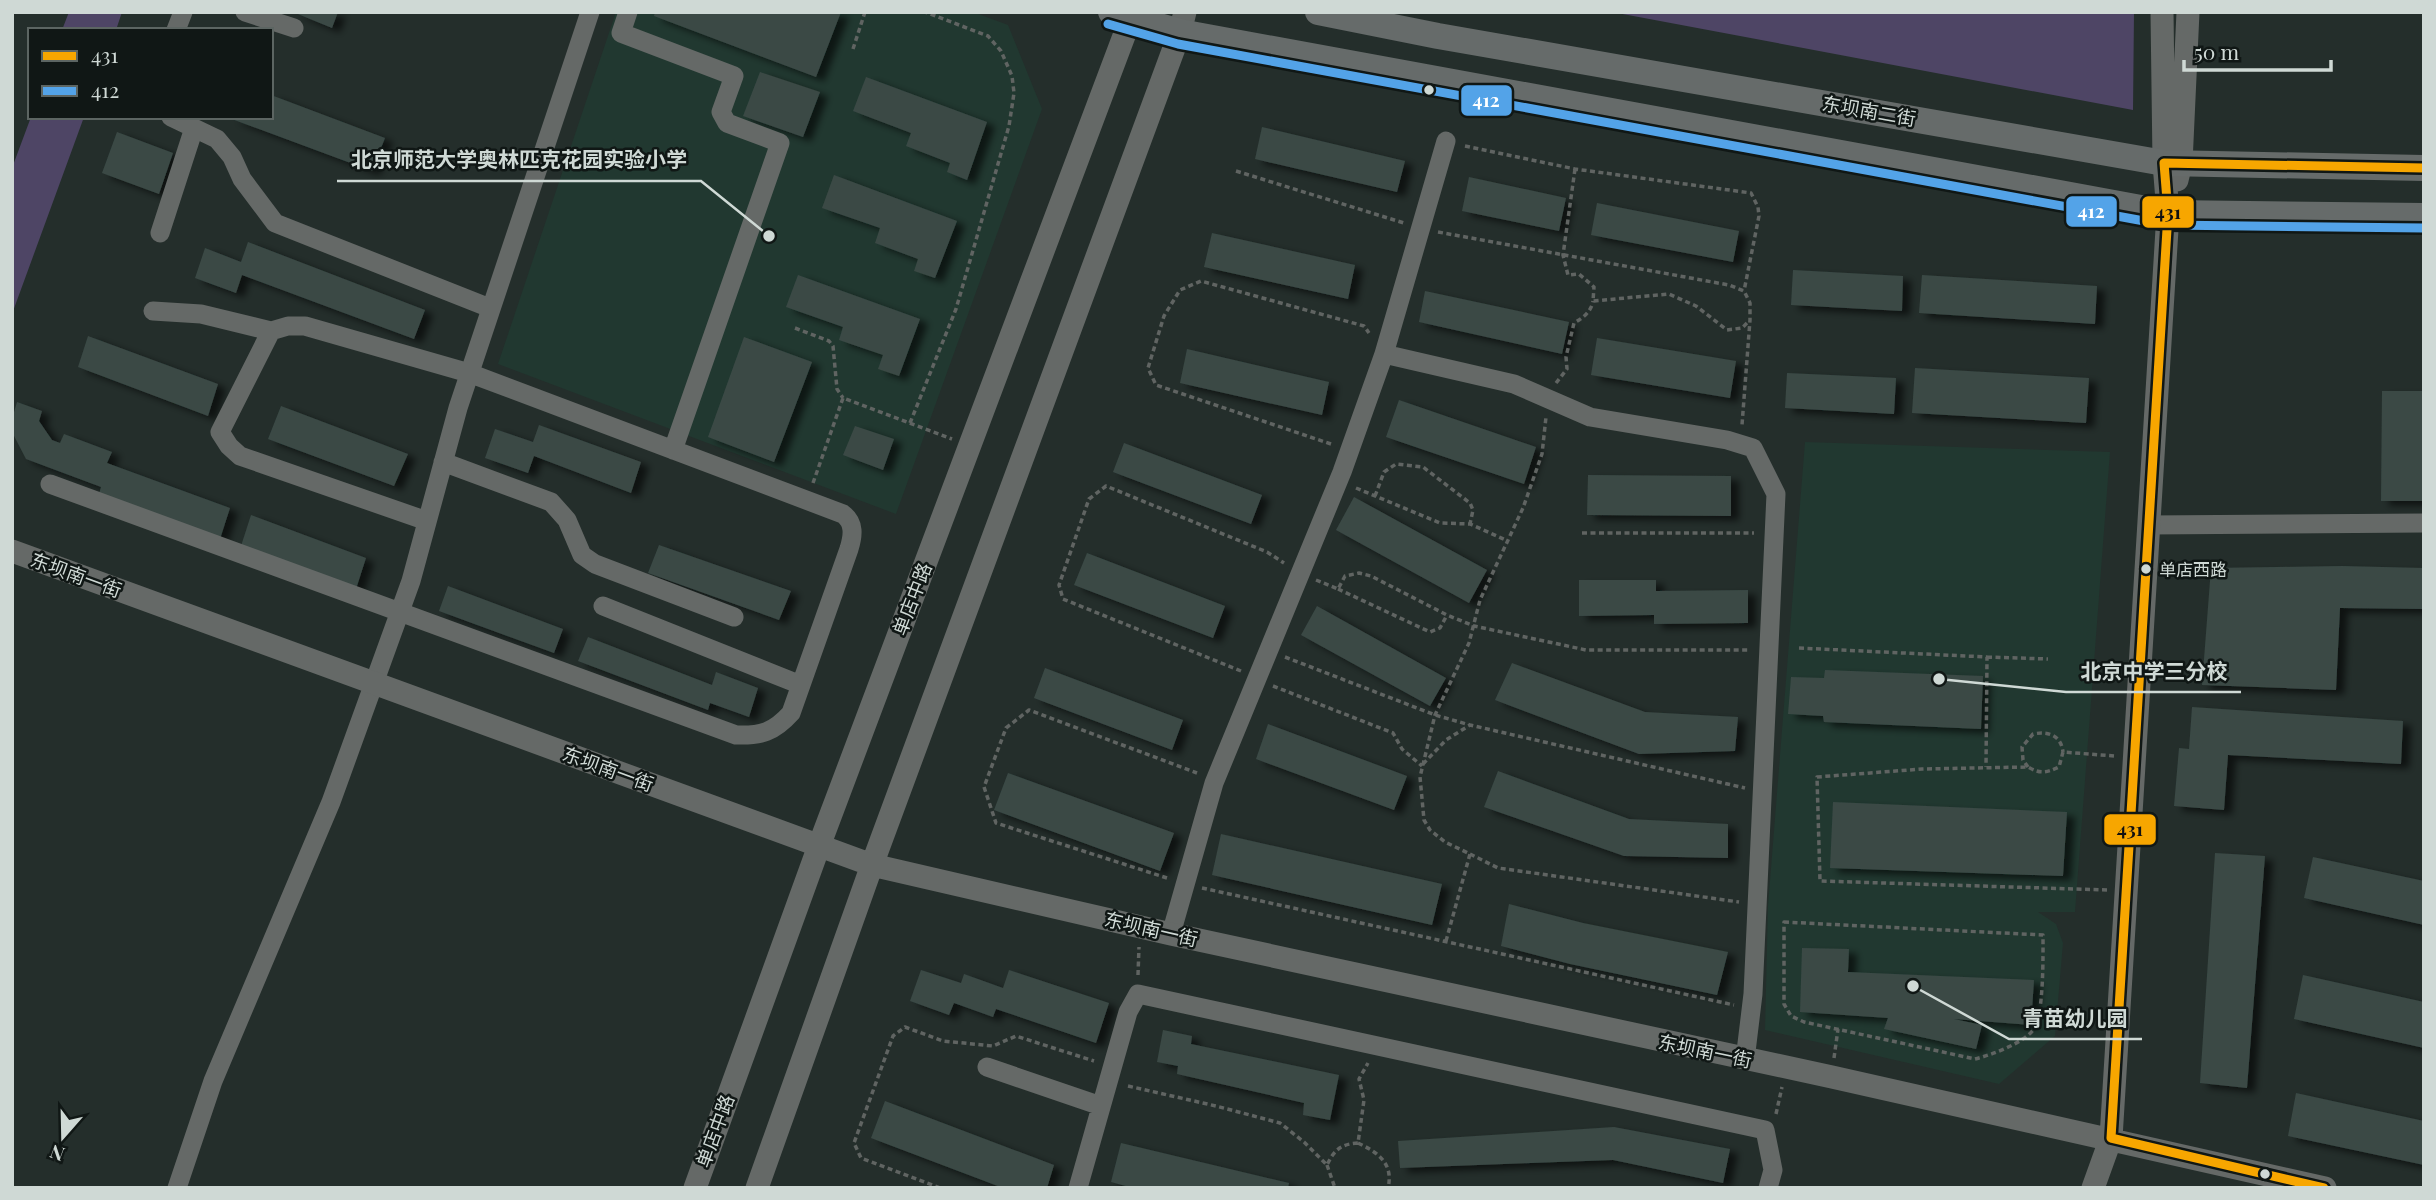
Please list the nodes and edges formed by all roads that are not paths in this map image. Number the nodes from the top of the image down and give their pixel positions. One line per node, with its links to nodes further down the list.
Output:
1 (245, 12): 9 (street)
2 (590, 12): 18 (street)
3 (628, 12): 23 (street)
4 (1318, 12): 13 (main road, 东坝南二街)
5 (2162, 12): 13 (street)
6 (2188, 12): 13 (street)
7 (1125, 15): 8 (main road); 35 (street, 单店中路)
8 (1183, 22): 15 (main road); 36 (street)
9 (294, 28)
10 (176, 119): 11 (street)
11 (194, 128): 17 (street); 18 (street)
12 (1446, 141): 21 (street)
13 (2173, 163): 14 (main road, 东坝南二街); 15 (street)
14 (2424, 168)
15 (2168, 213): 16 (main road); 28 (street)
16 (2424, 216)
17 (160, 233)
18 (490, 308): 22 (street)
19 (153, 311): 20 (street)
20 (271, 331): 22 (street); 26 (street)
21 (1384, 354): 37 (street); 38 (street)
22 (469, 373): 23 (street); 24 (street)
23 (673, 450): 34 (street)
24 (443, 462): 26 (street); 32 (street)
25 (50, 484): 31 (street)
26 (427, 521): 31 (street)
27 (2424, 523): 28 (street)
28 (2148, 526): 41 (street)
29 (12, 551): 33 (street, 东坝南一街)
30 (603, 606): 34 (street)
31 (400, 612): 33 (street); 34 (street)
32 (734, 617)
33 (374, 684): 35 (street, 东坝南一街); 42 (street)
34 (801, 685)
35 (819, 846): 36 (street, 东坝南一街); 43 (street, 单店中路)
36 (872, 865): 37 (street, 东坝南一街); 44 (street)
37 (1171, 934): 38 (street, 东坝南一街)
38 (1745, 1059): 41 (street, 东坝南一街)
39 (987, 1067): 40 (street)
40 (1101, 1106): 45 (street); 46 (street)
41 (2111, 1138): 47 (street); 48 (street, 东坝南一街)
42 (177, 1188)
43 (695, 1188)
44 (757, 1188)
45 (1078, 1188)
46 (1768, 1188)
47 (2093, 1188)
48 (2325, 1188)

